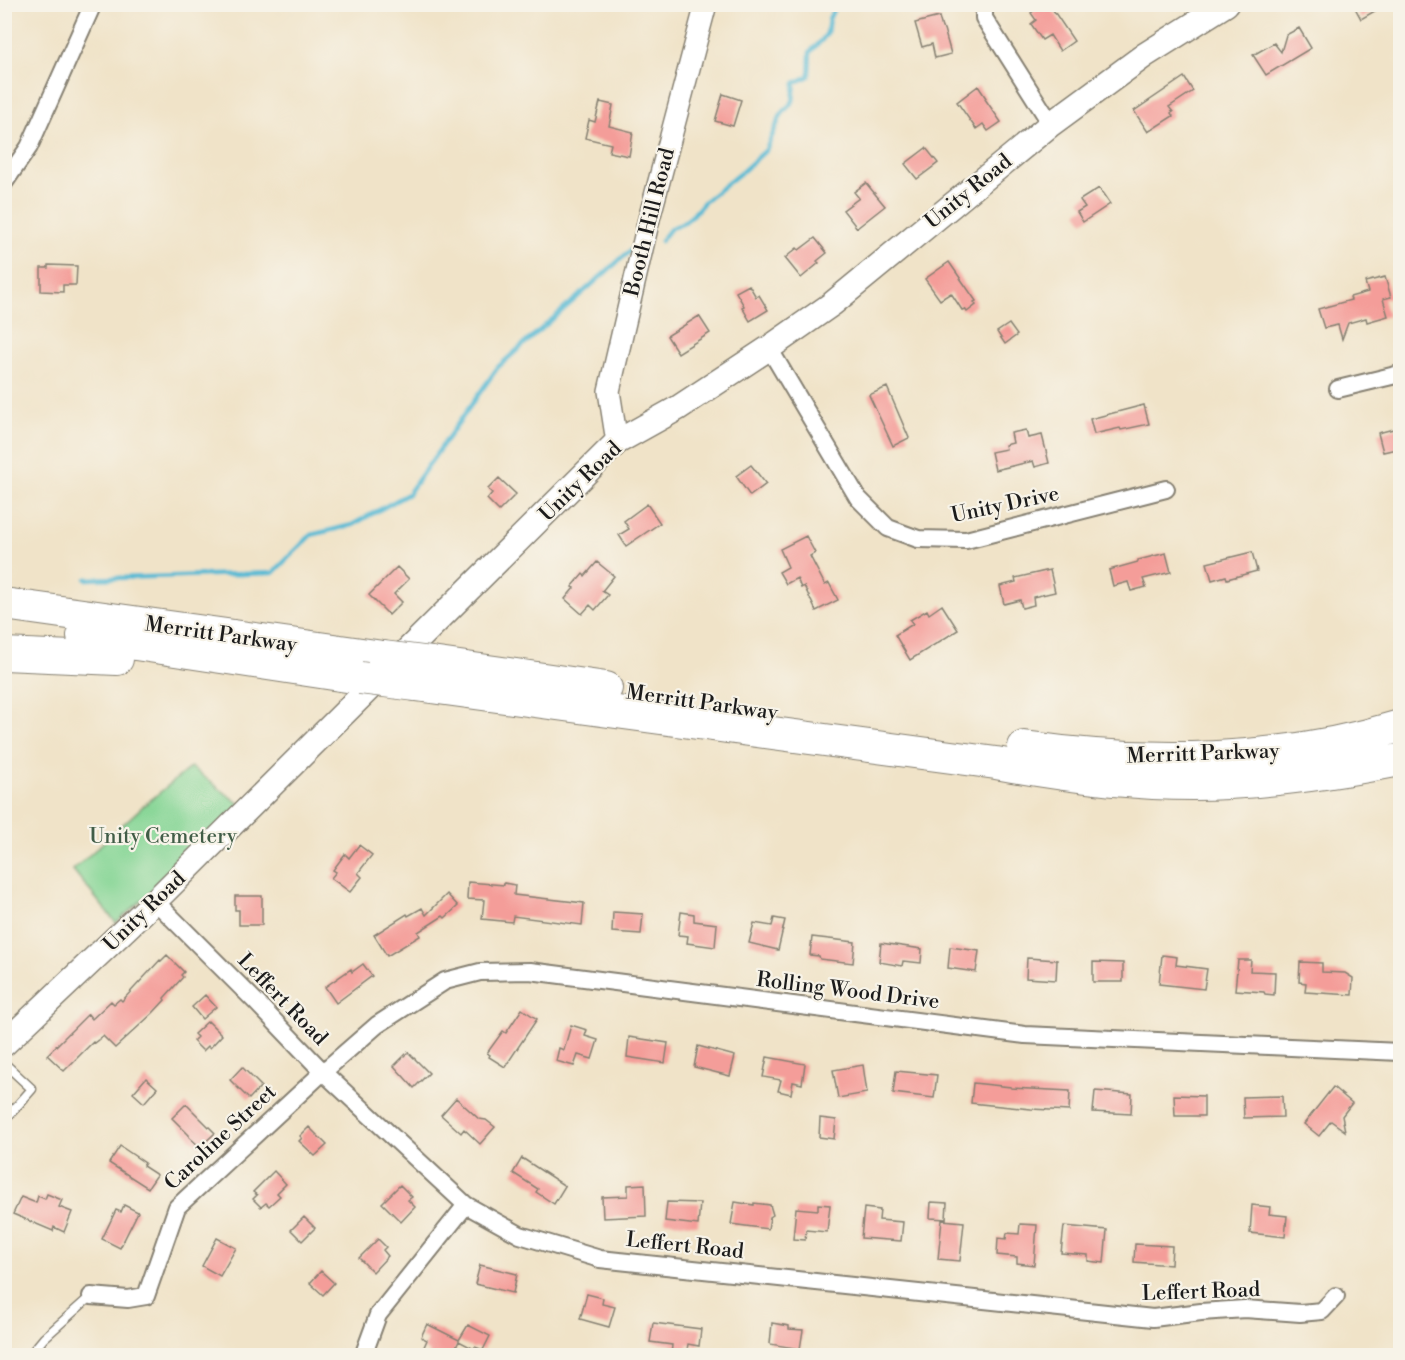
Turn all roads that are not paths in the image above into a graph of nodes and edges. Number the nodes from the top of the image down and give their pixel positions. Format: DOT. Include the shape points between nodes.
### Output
graph roads {
  1 [pos="93,4"];
  2 [pos="706,4"];
  3 [pos="984,4"];
  4 [pos="1226,4"];
  5 [pos="1051,124"];
  6 [pos="4,183"];
  7 [pos="769,348"];
  8 [pos="1401,374"];
  9 [pos="1338,389"];
  10 [pos="617,442"];
  11 [pos="1166,489"];
  12 [pos="4,596"];
  13 [pos="4,604"];
  14 [pos="44,609"];
  15 [pos="4,625"];
  16 [pos="4,654"];
  17 [pos="293,668"];
  18 [pos="423,674"];
  19 [pos="1401,726"];
  20 [pos="1401,760"];
  21 [pos="155,902"];
  22 [pos="4,1044"];
  23 [pos="1401,1052"];
  24 [pos="4,1063"];
  25 [pos="323,1072"];
  26 [pos="4,1110"];
  27 [pos="466,1205"];
  28 [pos="91,1296"];
  29 [pos="1336,1296"];
  30 [pos="30,1356"];
  31 [pos="363,1356"];
  1 -- 6 [label="street" via="29,147"];
  2 -- 10 [label="street, Booth Hill Road" via="649,219 609,391"];
  3 -- 5 [label="street" via="984,18"];
  4 -- 5 [label="main road, Unity Road" via="1145,55"];
  5 -- 7 [label="main road, Unity Road" via="832,304"];
  7 -- 10 [label="main road, Unity Road" via="678,408"];
  7 -- 11 [label="street, Unity Drive" via="858,498 888,528 918,539 966,540"];
  8 -- 9 [label="street"];
  10 -- 21 [label="main road, Unity Road"];
  12 -- 14 [label="highway"];
  13 -- 14 [label="highway, Merritt Parkway"];
  14 -- 18 [label="highway, Merritt Parkway, bridge" via="383,657"];
  15 -- 17 [label="highway, Merritt Parkway"];
  16 -- 17 [label="highway"];
  17 -- 18 [label="highway, Merritt Parkway, bridge" via="360,678"];
  18 -- 19 [label="highway, Merritt Parkway" via="1114,756 1180,758 1287,750"];
  18 -- 20 [label="highway, Merritt Parkway" via="1106,780 1226,783 1308,776"];
  21 -- 22 [label="main road, Unity Road"];
  21 -- 25 [label="street, Leffert Road"];
  23 -- 25 [label="street, Rolling Wood Drive" via="1025,1035 520,971 480,972 445,981 377,1025"];
  24 -- 26 [label="lane" via="32,1089 10,1114"];
  25 -- 27 [label="street, Leffert Road"];
  25 -- 28 [label="street, Caroline Street" via="177,1207 146,1296"];
  27 -- 29 [label="street, Leffert Road" via="520,1235 600,1259 1153,1318 1245,1309 1323,1311"];
  27 -- 31 [label="street" via="378,1315"];
  28 -- 30 [label="lane" via="44,1338"];
}
